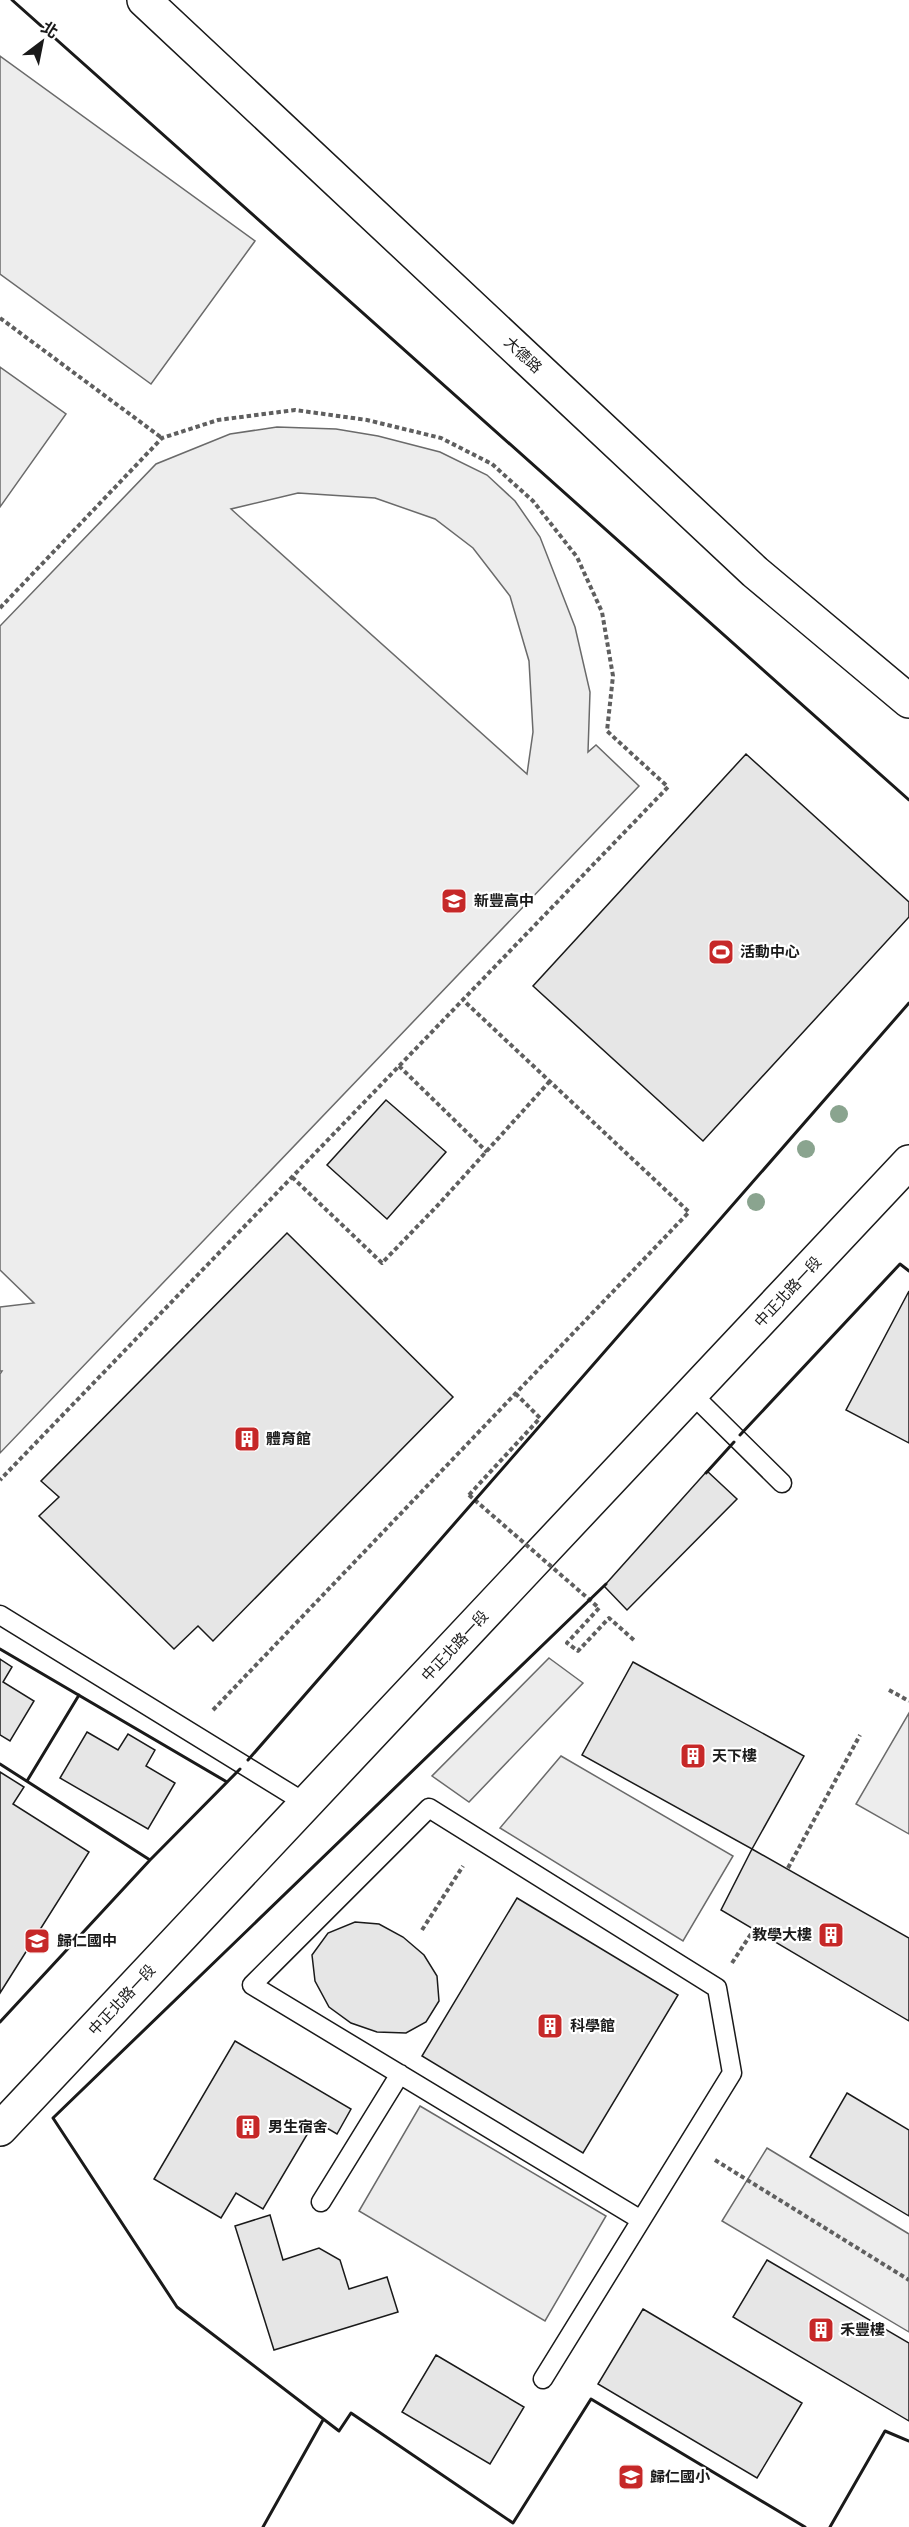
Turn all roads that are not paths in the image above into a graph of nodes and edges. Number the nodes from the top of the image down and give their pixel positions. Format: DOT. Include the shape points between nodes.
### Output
graph roads {
  1 [pos="144,0"];
  2 [pos="909,701"];
  3 [pos="909,1162"];
  4 [pos="693,1395"];
  5 [pos="782,1483"];
  6 [pos="0,1615"];
  7 [pos="307,1804"];
  8 [pos="400,2074"];
  9 [pos="0,2129"];
  10 [pos="321,2202"];
  11 [pos="641,2220"];
  12 [pos="543,2379"];
  1 -- 2 [label="street, 大德路" via="755,572"];
  3 -- 4 [label="street, 中正北路一段"];
  4 -- 5 [label="lane"];
  4 -- 7 [label="street, 中正北路一段"];
  6 -- 7 [label="lane"];
  7 -- 9 [label="street, 中正北路一段"];
  8 -- 10 [label="lane"];
  8 -- 11 [label="lane"];
  8 -- 11 [label="lane" via="252,1985 429,1808 717,1988 732,2073"];
  11 -- 12 [label="lane"];
}
